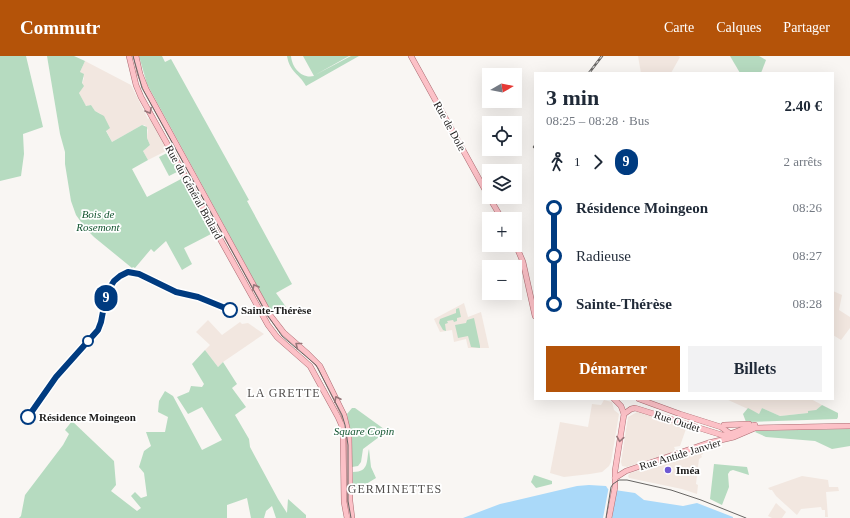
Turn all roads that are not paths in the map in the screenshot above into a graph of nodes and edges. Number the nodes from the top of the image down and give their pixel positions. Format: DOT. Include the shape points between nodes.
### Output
graph roads {
  1 [pos="129,56"];
  2 [pos="136,56"];
  3 [pos="411,56"];
  4 [pos="482,184"];
  5 [pos="519,252"];
  6 [pos="534,312"];
  7 [pos="615,400"];
  8 [pos="642,400"];
  9 [pos="649,400"];
  10 [pos="624,414"];
  11 [pos="850,422"];
  12 [pos="759,424"];
  13 [pos="724,425"];
  14 [pos="850,426"];
  15 [pos="734,434"];
  16 [pos="616,464"];
  17 [pos="626,471"];
  18 [pos="614,478"];
  19 [pos="347,518"];
  20 [pos="352,518"];
  21 [pos="609,518"];
  1 -- 19 [label="main road, Rue du Général Brûlard, one-way" via="141,97 268,325 277,337 310,366 338,417 343,432 344,502"];
  20 -- 2 [label="main road, Rue du Général Brûlard, one-way" via="349,436 344,415 320,366 274,321 146,89"];
  3 -- 4 [label="main road, Rue de Dole"];
  5 -- 6 [label="main road"];
  7 -- 10 [label="main road"];
  8 -- 15 [label="main road" via="722,427"];
  9 -- 13 [label="main road"];
  10 -- 15 [label="main road, Rue Oudet" via="636,408 720,435"];
  10 -- 16 [label="main road, one-way"];
  11 -- 12 [label="main road"];
  12 -- 13 [label="main road"];
  12 -- 15 [label="main road" via="745,427"];
  13 -- 15 [label="main road"];
  14 -- 15 [label="main road" via="758,427"];
  15 -- 17 [label="main road, Rue Antide Janvier"];
  16 -- 17 [label="main road, Rue Antide Janvier" via="619,470"];
  16 -- 18 [label="main road"];
  17 -- 18 [label="main road, Rue Antide Janvier"];
  18 -- 21 [label="main road"];
}
